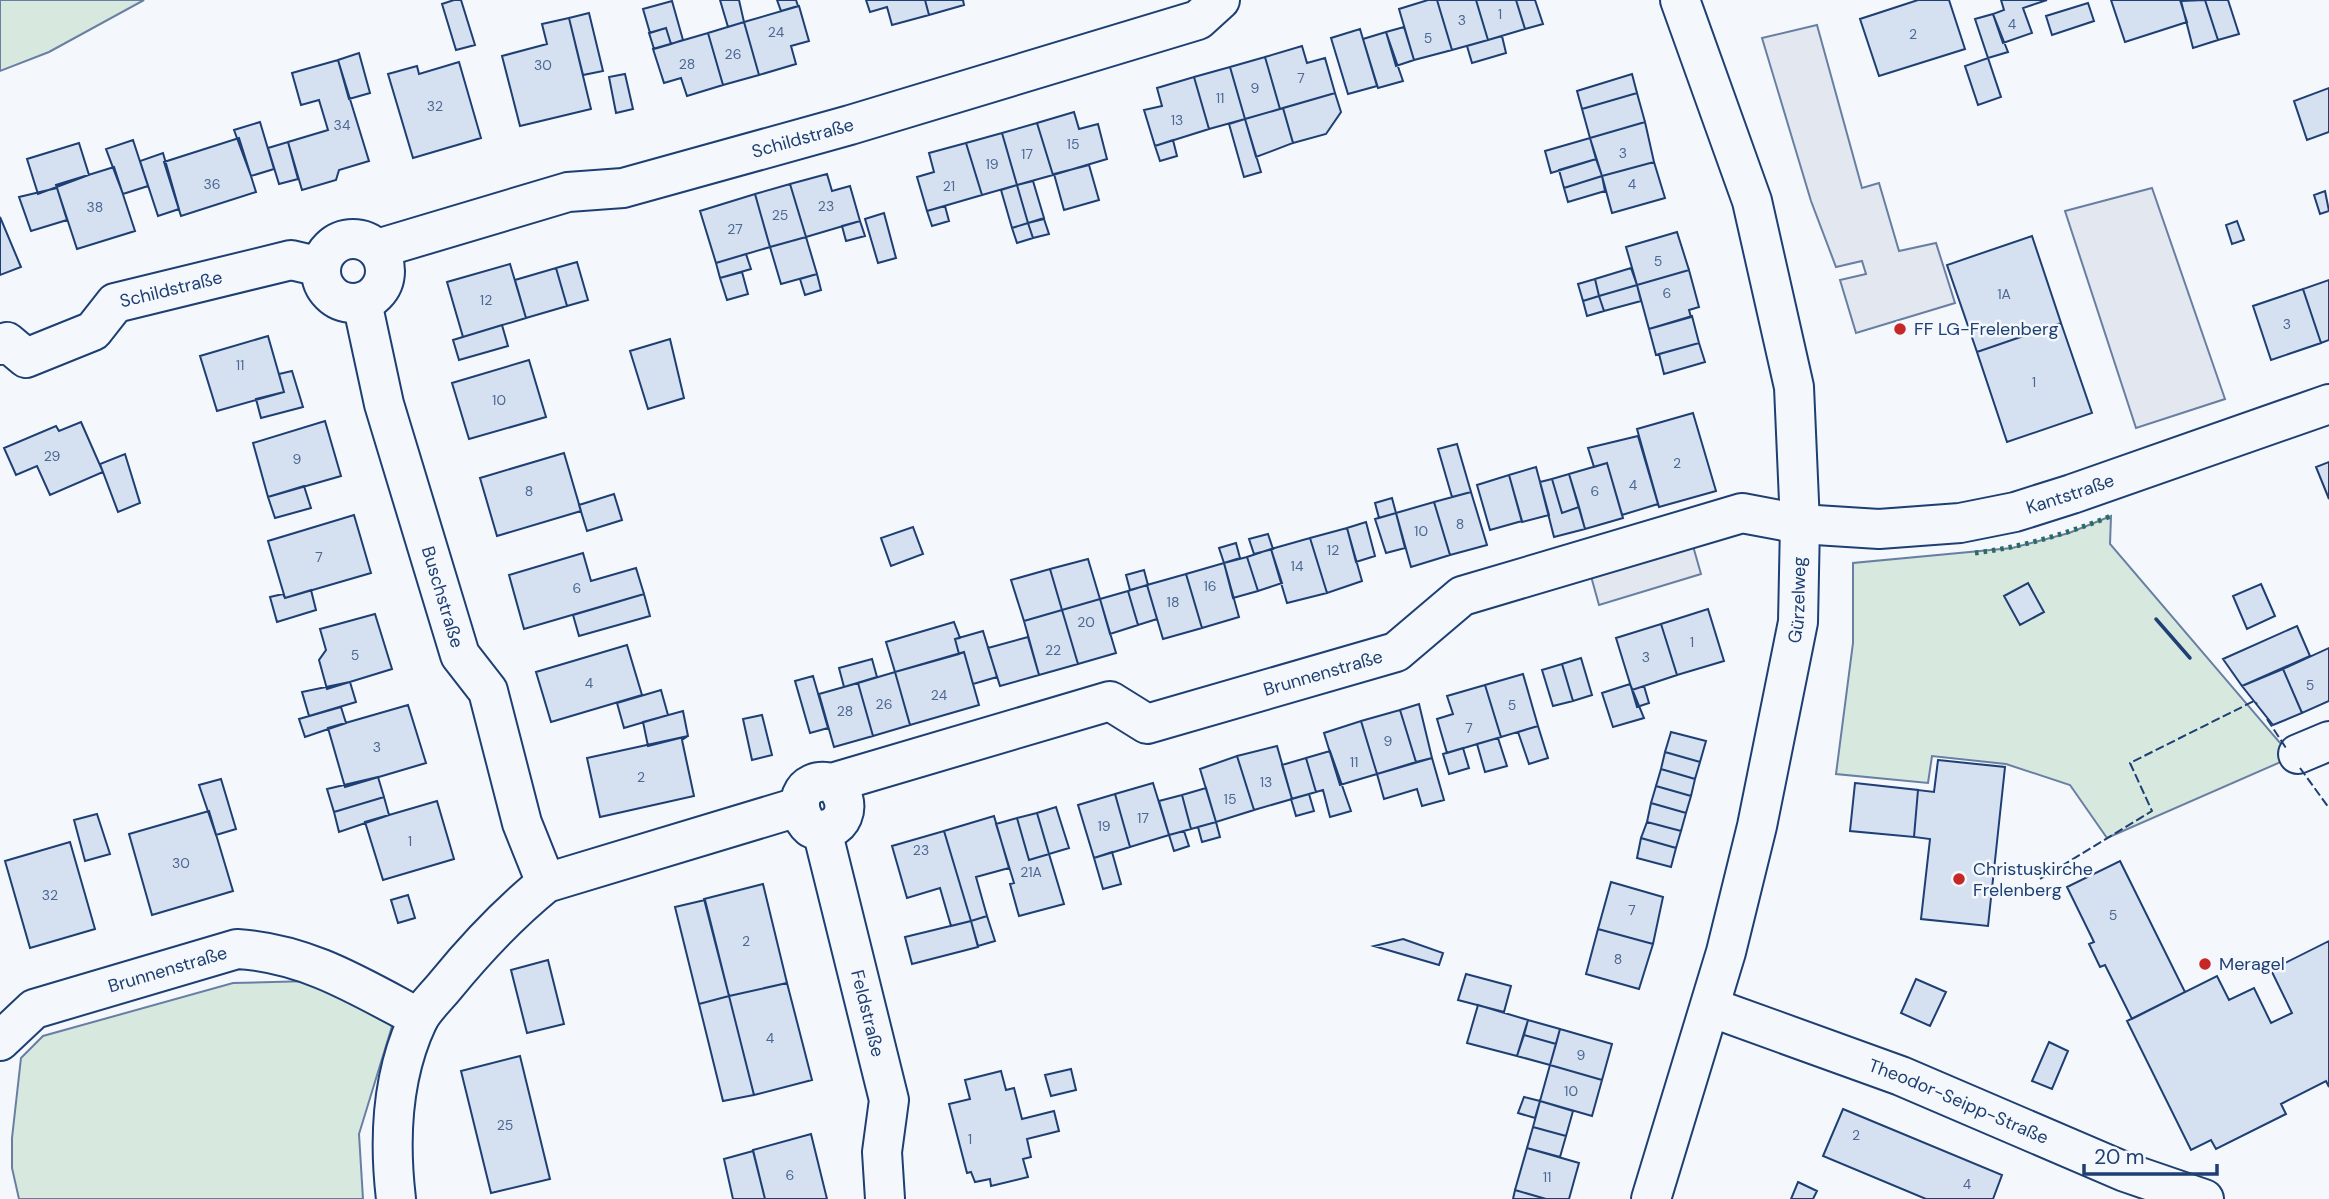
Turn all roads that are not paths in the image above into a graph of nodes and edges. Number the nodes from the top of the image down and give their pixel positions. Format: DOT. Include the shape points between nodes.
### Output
graph roads {
  1 [pos="1220,0"];
  2 [pos="1680,0"];
  3 [pos="377,249"];
  4 [pos="321,267"];
  5 [pos="362,302"];
  6 [pos="0,345"];
  7 [pos="2329,404"];
  8 [pos="1800,524"];
  9 [pos="810,819"];
  10 [pos="546,883"];
  11 [pos="1710,1007"];
  12 [pos="419,1018"];
  13 [pos="0,1041"];
  14 [pos="396,1199"];
  15 [pos="885,1199"];
  16 [pos="1651,1199"];
  17 [pos="2204,1199"];
  1 -- 3 [label="street, Schildstraße" via="1198,20 861,121 623,188 568,191"];
  2 -- 8 [label="street, Gürzelweg" via="1752,201 1774,287 1794,387"];
  3 -- 4 [label="street" via="367,242 343,240 332,246"];
  3 -- 5 [label="street" via="383,258 385,280 380,290"];
  4 -- 5 [label="street" via="332,295 351,304"];
  4 -- 6 [label="street, Schildstraße" via="291,260 115,303 93,331 26,358 7,342"];
  5 -- 10 [label="street, Buschstraße" via="384,404 460,655 488,691 522,823"];
  7 -- 8 [label="street, Kantstraße" via="2015,512 1960,523 1879,529"];
  8 -- 9 [label="street, Brunnenstraße" via="1742,513 1462,596 1396,652 1339,670 1147,724 1110,701 834,783 843,795 845,813 839,823"];
  8 -- 11 [label="street, Gürzelweg" via="1798,622 1757,826"];
  9 -- 10 [label="street"];
  9 -- 15 [label="street, Feldstraße" via="889,1100 882,1152"];
  10 -- 12 [label="street" via="473,951"];
  11 -- 16 [label="street, Gürzelweg"];
  11 -- 17 [label="street, Theodor-Seipp-Straße" via="1901,1076 2125,1172"];
  12 -- 13 [label="street, Brunnenstraße" via="308,962 270,951 237,949 34,1009"];
  12 -- 14 [label="street" via="394,1107"];
}
